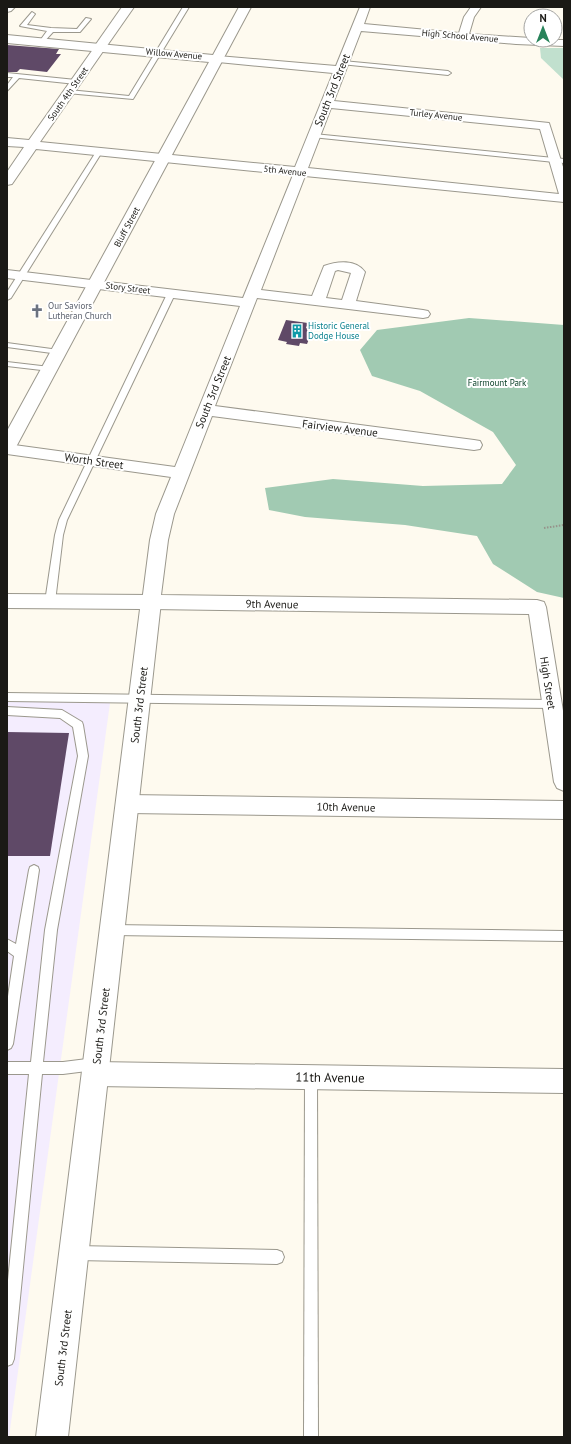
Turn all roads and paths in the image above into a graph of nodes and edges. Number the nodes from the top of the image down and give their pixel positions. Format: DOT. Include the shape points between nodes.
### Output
graph roads {
  1 [pos="128,7"];
  2 [pos="186,7"];
  3 [pos="246,7"];
  4 [pos="365,7"];
  5 [pos="476,7"];
  6 [pos="32,14"];
  7 [pos="88,19"];
  8 [pos="357,26"];
  9 [pos="51,30"];
  10 [pos="463,36"];
  11 [pos="7,39"];
  12 [pos="42,42"];
  13 [pos="564,43"];
  14 [pos="100,47"];
  15 [pos="158,53"];
  16 [pos="218,58"];
  17 [pos="341,67"];
  18 [pos="448,73"];
  19 [pos="7,75"];
  20 [pos="17,76"];
  21 [pos="76,82"];
  22 [pos="7,89"];
  23 [pos="69,92"];
  24 [pos="326,104"];
  25 [pos="314,136"];
  26 [pos="7,142"];
  27 [pos="32,145"];
  28 [pos="99,152"];
  29 [pos="164,158"];
  30 [pos="560,161"];
  31 [pos="300,172"];
  32 [pos="7,181"];
  33 [pos="564,192"];
  34 [pos="564,198"];
  35 [pos="14,275"];
  36 [pos="96,284"];
  37 [pos="171,294"];
  38 [pos="7,298"];
  39 [pos="250,298"];
  40 [pos="318,300"];
  41 [pos="348,304"];
  42 [pos="423,314"];
  43 [pos="7,345"];
  44 [pos="59,352"];
  45 [pos="7,364"];
  46 [pos="50,369"];
  47 [pos="206,410"];
  48 [pos="474,445"];
  49 [pos="7,448"];
  50 [pos="92,461"];
  51 [pos="181,473"];
  52 [pos="564,525"];
  53 [pos="544,528"];
  54 [pos="7,601"];
  55 [pos="50,602"];
  56 [pos="151,602"];
  57 [pos="537,607"];
  58 [pos="7,697"];
  59 [pos="140,699"];
  60 [pos="552,704"];
  61 [pos="7,711"];
  62 [pos="564,782"];
  63 [pos="128,804"];
  64 [pos="564,810"];
  65 [pos="34,870"];
  66 [pos="113,930"];
  67 [pos="564,936"];
  68 [pos="7,944"];
  69 [pos="20,954"];
  70 [pos="7,1044"];
  71 [pos="7,1068"];
  72 [pos="36,1068"];
  73 [pos="96,1069"];
  74 [pos="311,1077"];
  75 [pos="564,1081"];
  76 [pos="74,1253"];
  77 [pos="277,1257"];
  78 [pos="12,1272"];
  79 [pos="7,1359"];
  80 [pos="52,1437"];
  81 [pos="311,1437"];
  1 -- 14 [label="main road, South 4th Street"];
  2 -- 15 [label="lane"];
  3 -- 16 [label="main road, Bluff Street"];
  4 -- 8 [label="street, South 3rd Street"];
  5 -- 10 [label="street" via="469,17"];
  6 -- 9 [label="lane" via="23,26"];
  7 -- 9 [label="lane" via="78,31"];
  8 -- 10 [label="street, High School Avenue"];
  8 -- 17 [label="street, South 3rd Street"];
  9 -- 12 [label="lane"];
  10 -- 13 [label="street, High School Avenue"];
  11 -- 12 [label="main road, Willow Avenue"];
  12 -- 14 [label="main road, Willow Avenue"];
  14 -- 15 [label="main road, Willow Avenue"];
  14 -- 21 [label="street, South 4th Street"];
  15 -- 16 [label="main road, Willow Avenue"];
  15 -- 23 [label="lane" via="131,98"];
  16 -- 17 [label="street, Willow Avenue"];
  16 -- 29 [label="main road, Bluff Street"];
  17 -- 18 [label="lane"];
  17 -- 24 [label="street, South 3rd Street"];
  19 -- 20 [label="lane"];
  20 -- 21 [label="lane"];
  20 -- 22 [label="lane"];
  21 -- 23 [label="street, South 4th Street"];
  23 -- 27 [label="street, South 4th Street"];
  24 -- 25 [label="street, South 3rd Street"];
  24 -- 30 [label="street, Turley Avenue" via="545,126"];
  25 -- 30 [label="lane"];
  25 -- 31 [label="street, South 3rd Street"];
  26 -- 27 [label="street, 5th Avenue"];
  27 -- 28 [label="street, 5th Avenue"];
  27 -- 32 [label="street, South 4th Street"];
  28 -- 29 [label="street, 5th Avenue"];
  28 -- 35 [label="lane"];
  29 -- 31 [label="street, 5th Avenue"];
  29 -- 36 [label="main road, Bluff Street"];
  30 -- 33 [label="street"];
  31 -- 34 [label="street, 5th Avenue"];
  31 -- 39 [label="street, South 3rd Street"];
  35 -- 36 [label="street, Story Street"];
  35 -- 38 [label="lane"];
  36 -- 37 [label="street, Story Street"];
  36 -- 44 [label="main road, Bluff Street"];
  37 -- 39 [label="street, Story Street"];
  37 -- 50 [label="lane"];
  39 -- 40 [label="street, Story Street"];
  39 -- 47 [label="street, South 3rd Street"];
  40 -- 41 [label="street, Story Street"];
  40 -- 41 [label="street" via="329,268 354,268 358,272"];
  41 -- 42 [label="street, Story Street"];
  43 -- 44 [label="lane"];
  44 -- 46 [label="main road, Bluff Street"];
  45 -- 46 [label="lane"];
  46 -- 49 [label="main road, Bluff Street"];
  47 -- 48 [label="street, Fairview Avenue"];
  47 -- 51 [label="street, South 3rd Street"];
  49 -- 50 [label="street, Worth Street"];
  50 -- 51 [label="street, Worth Street"];
  50 -- 55 [label="lane" via="63,520"];
  51 -- 56 [label="street, South 3rd Street" via="165,514"];
  52 -- 53 [label="path"];
  54 -- 55 [label="main road, 9th Avenue"];
  55 -- 56 [label="main road, 9th Avenue"];
  56 -- 57 [label="street, 9th Avenue"];
  56 -- 59 [label="main road, South 3rd Street"];
  57 -- 60 [label="street, High Street"];
  58 -- 59 [label="lane"];
  59 -- 60 [label="lane"];
  59 -- 63 [label="main road, South 3rd Street"];
  60 -- 62 [label="street, High Street"];
  61 -- 72 [label="lane" via="62,714 78,725 83,756 51,930"];
  63 -- 64 [label="street, 10th Avenue"];
  63 -- 66 [label="main road, South 3rd Street"];
  65 -- 69 [label="lane"];
  66 -- 67 [label="lane"];
  66 -- 73 [label="main road, South 3rd Street"];
  68 -- 69 [label="lane"];
  69 -- 70 [label="lane"];
  71 -- 72 [label="lane"];
  72 -- 73 [label="lane"];
  72 -- 78 [label="lane"];
  73 -- 74 [label="street, 11th Avenue"];
  73 -- 76 [label="main road, South 3rd Street"];
  74 -- 75 [label="street, 11th Avenue"];
  74 -- 81 [label="lane"];
  76 -- 77 [label="lane"];
  76 -- 80 [label="main road, South 3rd Street"];
  78 -- 79 [label="lane"];
}
